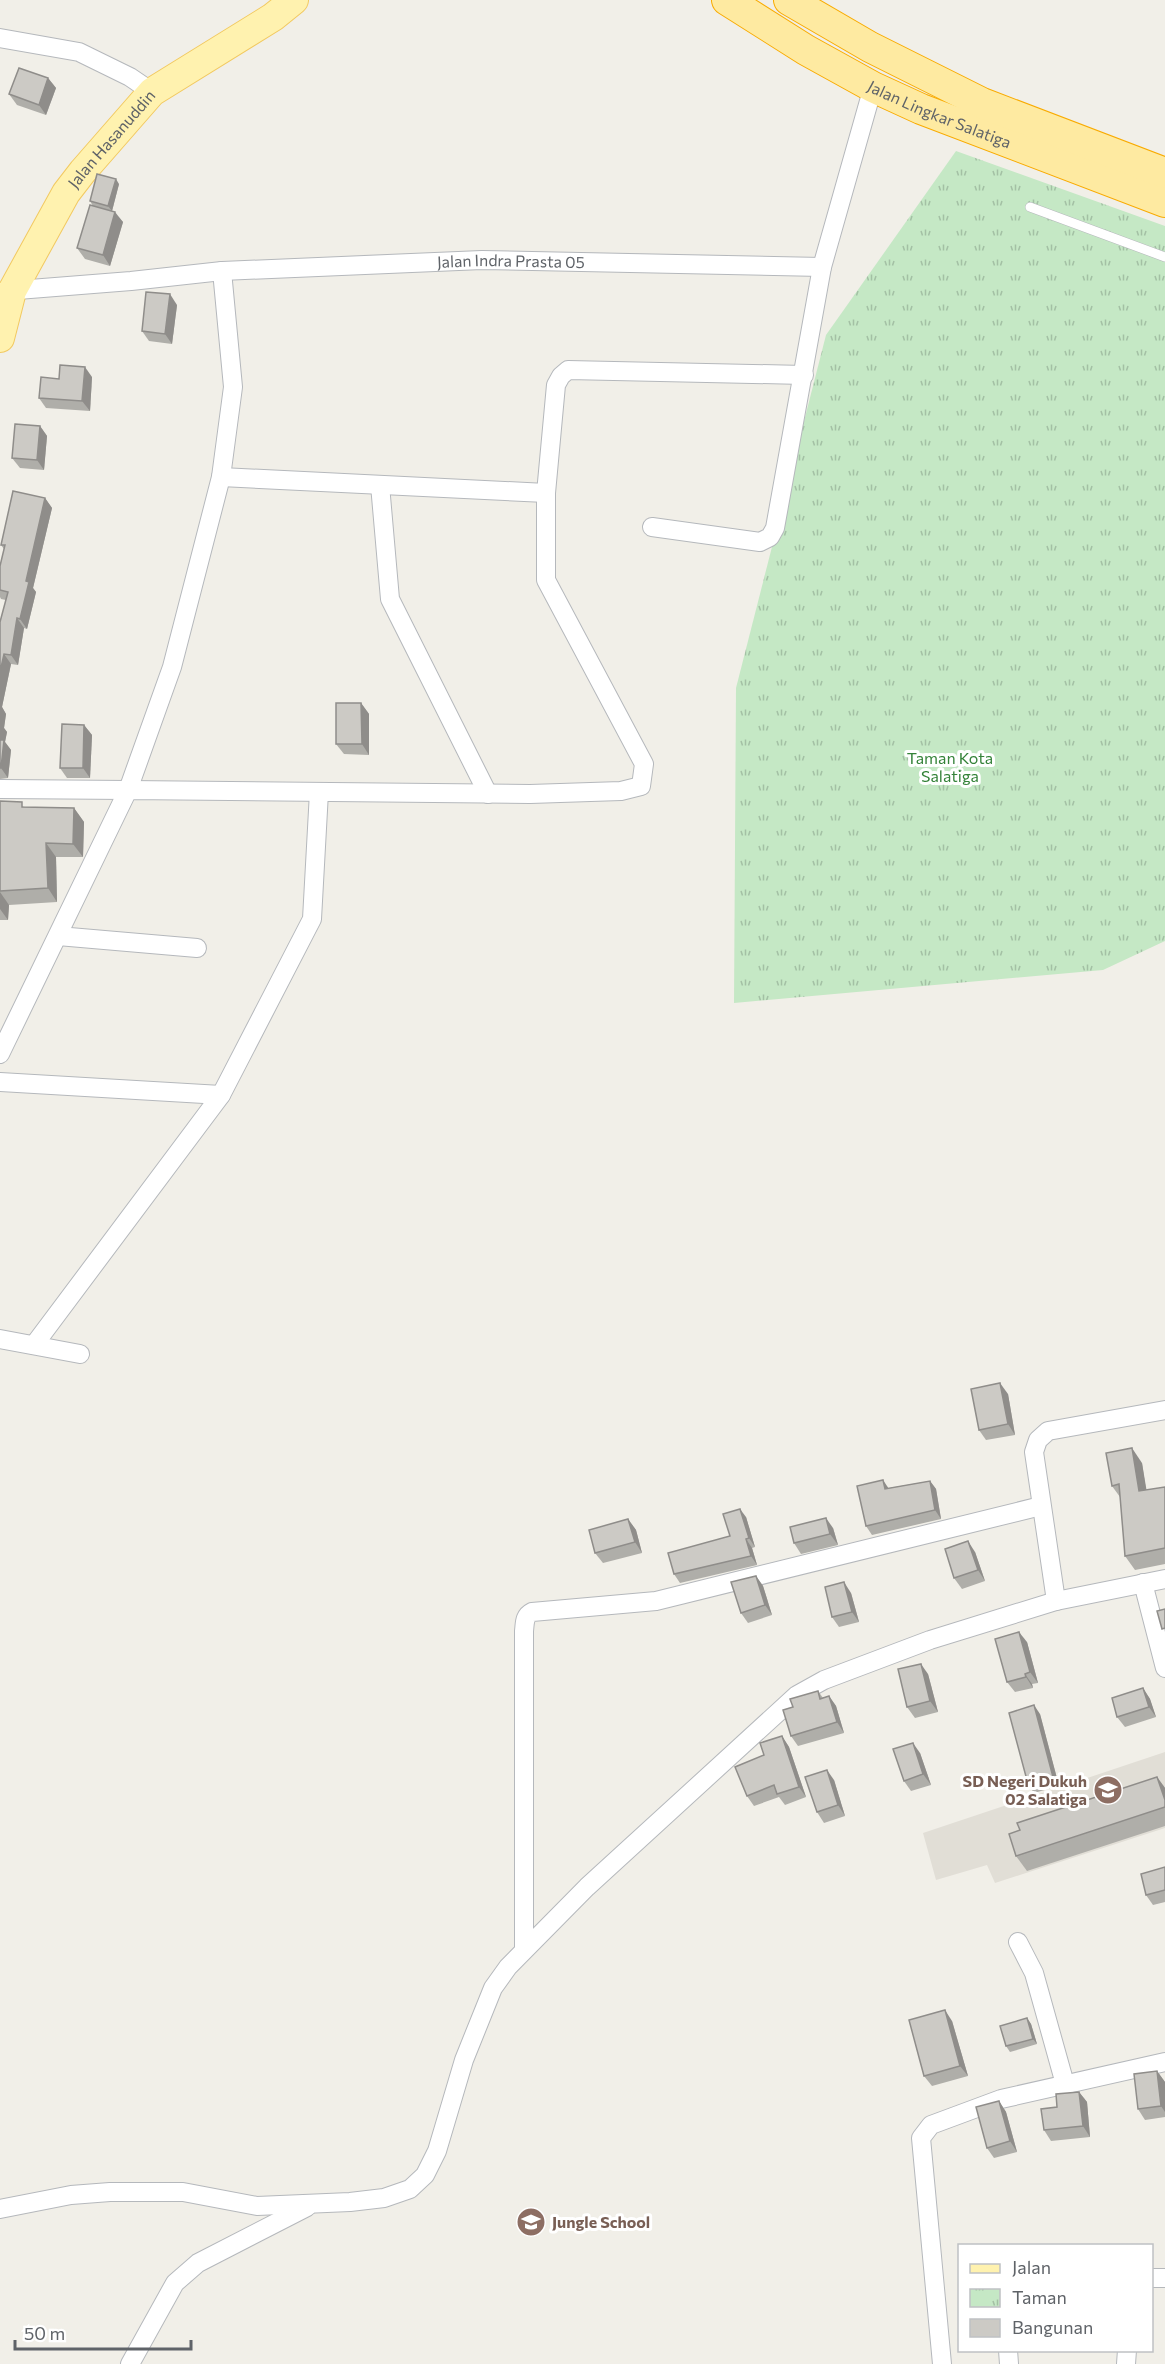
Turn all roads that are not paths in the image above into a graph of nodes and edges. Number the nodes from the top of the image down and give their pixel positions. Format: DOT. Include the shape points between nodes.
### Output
graph roads {
  1 [pos="294,0"];
  2 [pos="727,0"];
  3 [pos="789,0"];
  4 [pos="0,38"];
  5 [pos="873,87"];
  6 [pos="152,92"];
  7 [pos="1165,173"];
  8 [pos="1165,202"];
  9 [pos="1030,207"];
  10 [pos="1165,257"];
  11 [pos="822,267"];
  12 [pos="222,271"];
  13 [pos="6,291"];
  14 [pos="0,338"];
  15 [pos="804,375"];
  16 [pos="220,477"];
  17 [pos="380,485"];
  18 [pos="546,493"];
  19 [pos="652,527"];
  20 [pos="0,789"];
  21 [pos="128,790"];
  22 [pos="319,792"];
  23 [pos="488,794"];
  24 [pos="58,936"];
  25 [pos="197,948"];
  26 [pos="0,1054"];
  27 [pos="0,1082"];
  28 [pos="221,1095"];
  29 [pos="0,1339"];
  30 [pos="34,1345"];
  31 [pos="80,1354"];
  32 [pos="1165,1410"];
  33 [pos="1041,1506"];
  34 [pos="1165,1579"];
  35 [pos="1143,1583"];
  36 [pos="1056,1601"];
  37 [pos="1165,1668"];
  38 [pos="1018,1942"];
  39 [pos="524,1950"];
  40 [pos="1165,2062"];
  41 [pos="1065,2084"];
  42 [pos="311,2205"];
  43 [pos="0,2210"];
  44 [pos="130,2364"];
  45 [pos="942,2364"];
  1 -- 6 [label="main road, Jalan Hasanuddin"];
  2 -- 5 [label="highway, Jalan Lingkar Salatiga"];
  3 -- 7 [label="highway, Jalan Lingkar Salatiga" via="870,47 982,103"];
  4 -- 6 [label="street" via="79,52"];
  5 -- 8 [label="highway, Jalan Lingkar Salatiga"];
  5 -- 11 [label="street"];
  6 -- 13 [label="main road, Jalan Hasanuddin" via="66,193"];
  9 -- 10 [label="lane"];
  11 -- 12 [label="street, Jalan Indra Prasta 05" via="482,260"];
  11 -- 15 [label="street"];
  12 -- 13 [label="street, Jalan Indra Prasta 05"];
  12 -- 16 [label="street" via="233,387"];
  13 -- 14 [label="main road, Jalan Hasanuddin"];
  15 -- 18 [label="street" via="568,370 556,384"];
  15 -- 19 [label="street" via="775,528 770,537 760,542"];
  16 -- 17 [label="street"];
  16 -- 21 [label="street" via="172,667"];
  17 -- 18 [label="street"];
  17 -- 23 [label="street" via="390,599"];
  18 -- 23 [label="street" via="546,580 644,764 641,786 621,791"];
  20 -- 21 [label="street"];
  21 -- 22 [label="street"];
  21 -- 24 [label="street"];
  22 -- 23 [label="street"];
  22 -- 28 [label="street" via="312,919"];
  24 -- 25 [label="street"];
  24 -- 26 [label="street"];
  27 -- 28 [label="street"];
  28 -- 30 [label="street"];
  29 -- 30 [label="street"];
  30 -- 31 [label="street"];
  32 -- 33 [label="street" via="1041,1435 1034,1452"];
  33 -- 36 [label="street"];
  33 -- 39 [label="street" via="656,1601 528,1614 524,1631"];
  34 -- 35 [label="street"];
  35 -- 36 [label="street"];
  35 -- 37 [label="street"];
  36 -- 39 [label="street" via="930,1640 806,1689 586,1887"];
  38 -- 41 [label="street" via="1034,1973"];
  39 -- 42 [label="street" via="493,1988 425,2175 410,2189 384,2198"];
  40 -- 41 [label="street"];
  41 -- 45 [label="street" via="1001,2099 931,2125 921,2138"];
  42 -- 43 [label="street" via="249,2204 183,2192 110,2193 71,2195"];
  42 -- 44 [label="street" via="184,2273"];
}
